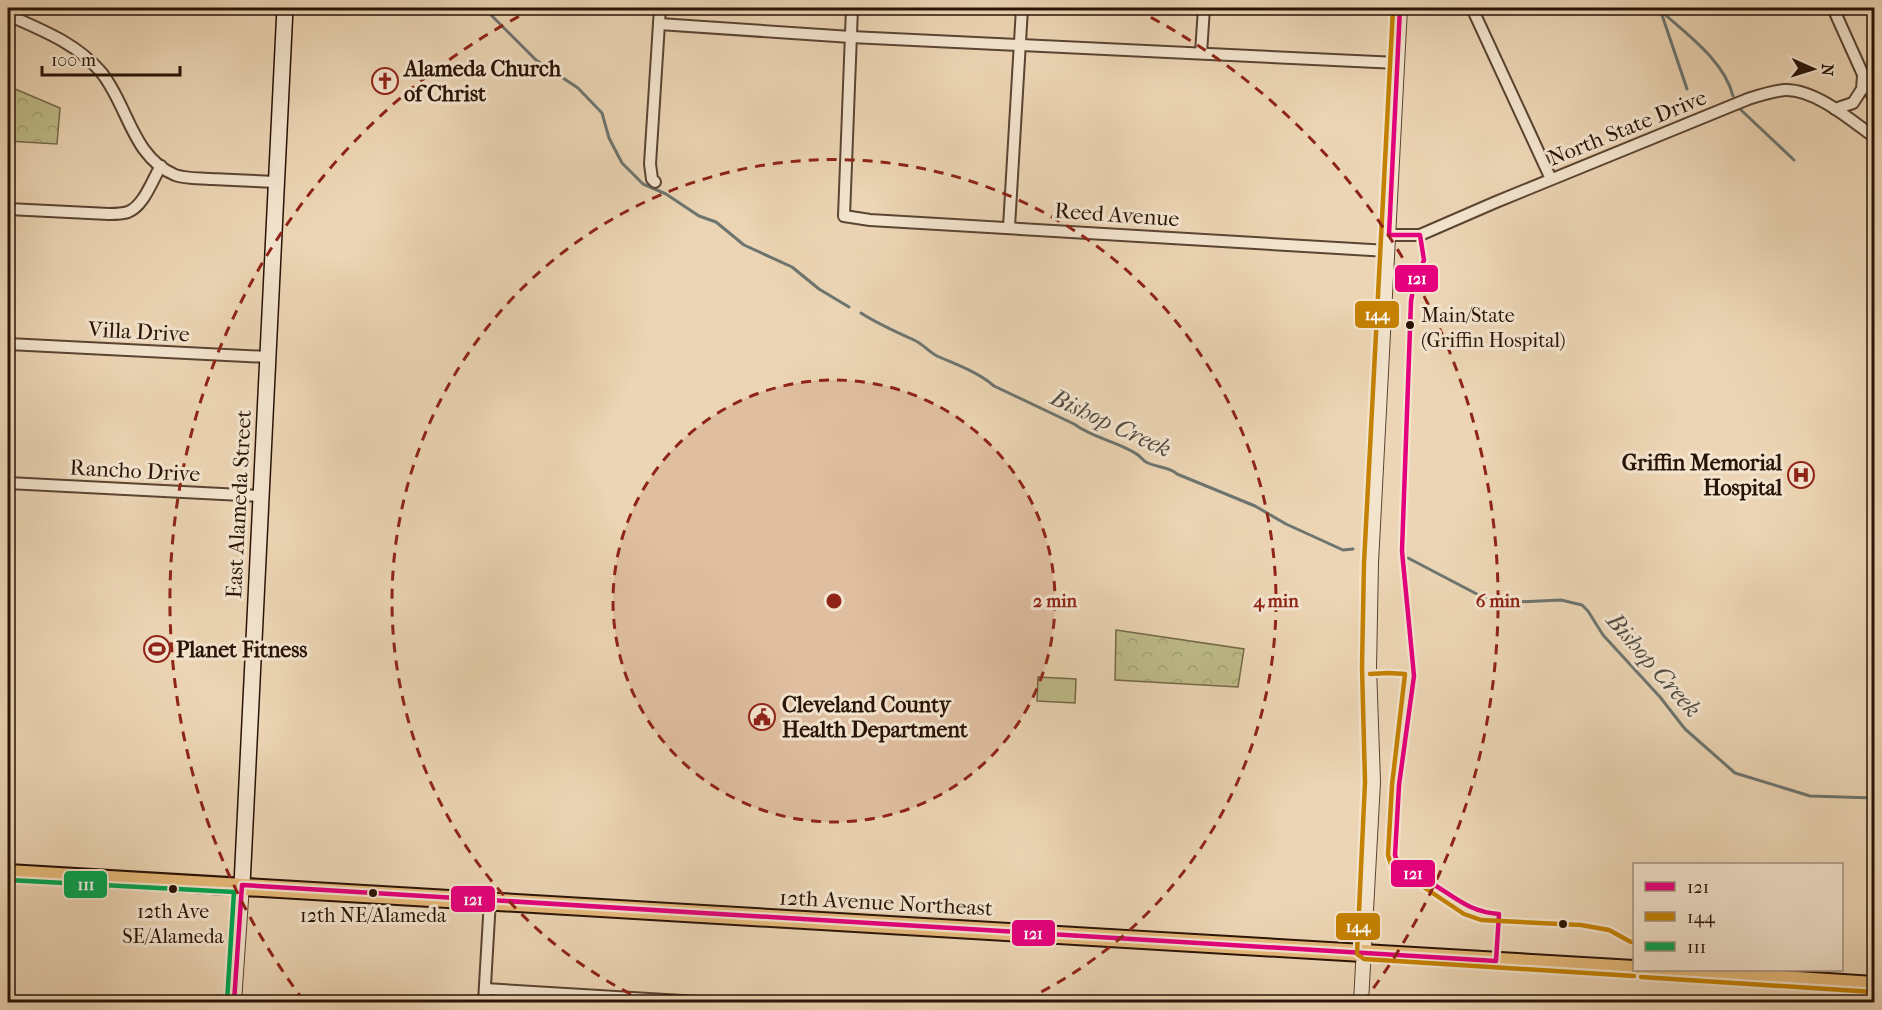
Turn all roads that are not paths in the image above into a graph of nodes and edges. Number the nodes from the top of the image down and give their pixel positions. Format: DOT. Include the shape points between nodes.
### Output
graph roads {
  1 [pos="285,8"];
  2 [pos="660,8"];
  3 [pos="852,8"];
  4 [pos="1022,8"];
  5 [pos="1204,8"];
  6 [pos="1472,8"];
  7 [pos="1833,8"];
  8 [pos="1401,10"];
  9 [pos="8,15"];
  10 [pos="659,24"];
  11 [pos="851,37"];
  12 [pos="1020,45"];
  13 [pos="1201,53"];
  14 [pos="1398,63"];
  15 [pos="1863,73"];
  16 [pos="1875,99"];
  17 [pos="1835,109"];
  18 [pos="1875,138"];
  19 [pos="161,166"];
  20 [pos="1551,179"];
  21 [pos="276,182"];
  22 [pos="655,182"];
  23 [pos="8,209"];
  24 [pos="1010,227"];
  25 [pos="1389,235"];
  26 [pos="1388,251"];
  27 [pos="8,344"];
  28 [pos="268,357"];
  29 [pos="8,483"];
  30 [pos="261,496"];
  31 [pos="8,873"];
  32 [pos="242,885"];
  33 [pos="490,900"];
  34 [pos="1364,952"];
  35 [pos="1633,969"];
  36 [pos="1670,971"];
  37 [pos="1875,985"];
  38 [pos="485,989"];
  39 [pos="234,1002"];
  40 [pos="484,1002"];
  41 [pos="699,1002"];
  42 [pos="1360,1002"];
  1 -- 21 [label="main road, East Alameda Street"];
  2 -- 10 [label="street"];
  3 -- 11 [label="street"];
  4 -- 12 [label="street"];
  5 -- 13 [label="street"];
  6 -- 20 [label="street"];
  7 -- 15 [label="street"];
  8 -- 14 [label="street"];
  9 -- 19 [label="street" via="62,39 84,55 113,90 141,147"];
  10 -- 11 [label="street"];
  10 -- 22 [label="street" via="650,164"];
  11 -- 12 [label="street"];
  11 -- 24 [label="street, Reed Avenue" via="844,216"];
  12 -- 13 [label="street"];
  12 -- 24 [label="street"];
  13 -- 14 [label="street"];
  14 -- 25 [label="street"];
  15 -- 16 [label="street"];
  15 -- 17 [label="street" via="1862,89 1853,103"];
  17 -- 18 [label="street, North State Drive"];
  17 -- 20 [label="street, North State Drive" via="1793,91 1770,92"];
  19 -- 21 [label="street" via="186,177"];
  19 -- 23 [label="street" via="135,208 124,213"];
  20 -- 25 [label="street, North State Drive" via="1420,235"];
  21 -- 28 [label="main road, East Alameda Street"];
  24 -- 26 [label="street, Reed Avenue"];
  25 -- 26 [label="street"];
  26 -- 34 [label="street" via="1371,563 1373,782"];
  27 -- 28 [label="street, Villa Drive"];
  28 -- 30 [label="main road, East Alameda Street"];
  29 -- 30 [label="street, Rancho Drive"];
  30 -- 32 [label="main road, East Alameda Street"];
  31 -- 32 [label="main road, 12th Avenue Northeast"];
  32 -- 33 [label="main road, 12th Avenue Northeast"];
  32 -- 39 [label="street, East Alameda Street"];
  33 -- 34 [label="main road, 12th Avenue Northeast"];
  33 -- 38 [label="street"];
  34 -- 35 [label="main road, 12th Avenue Northeast"];
  34 -- 42 [label="street"];
  36 -- 37 [label="main road"];
  38 -- 40 [label="street"];
  38 -- 41 [label="street"];
}
